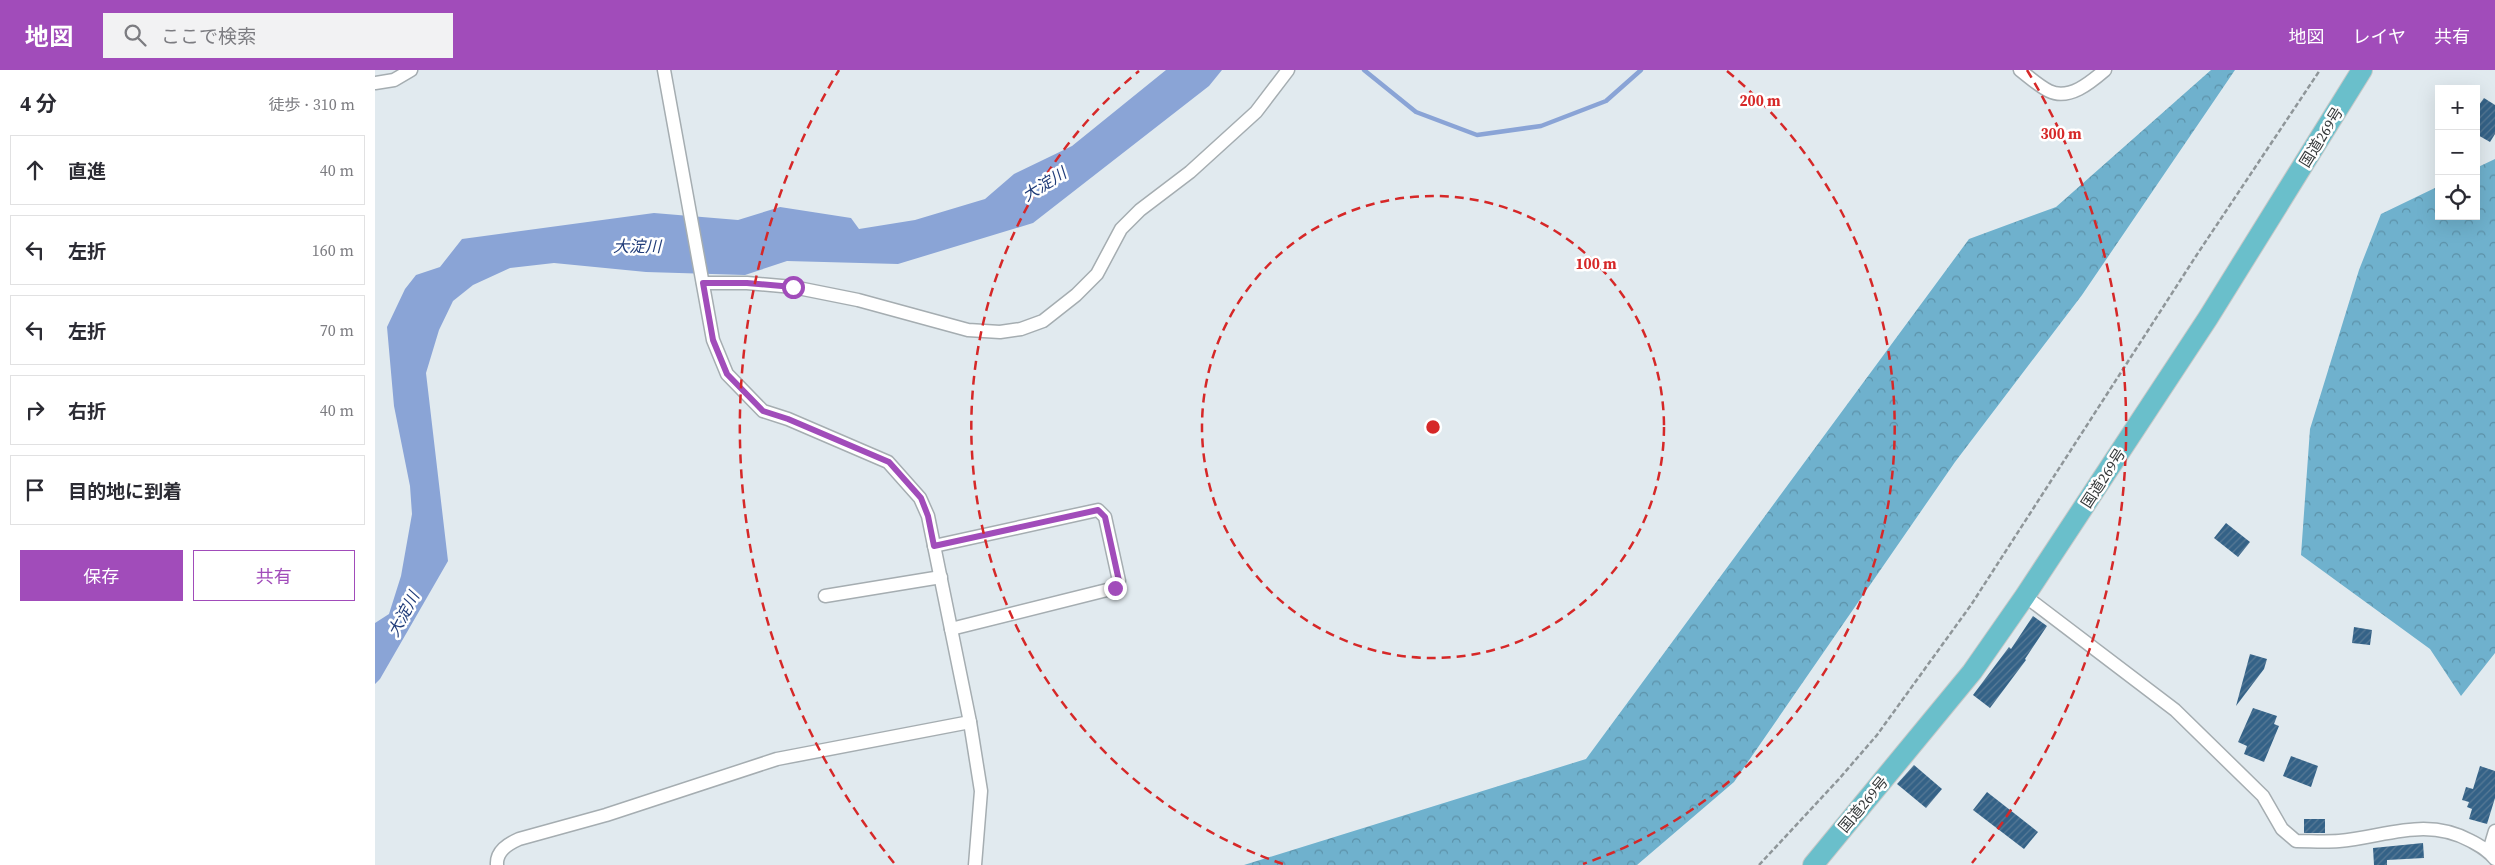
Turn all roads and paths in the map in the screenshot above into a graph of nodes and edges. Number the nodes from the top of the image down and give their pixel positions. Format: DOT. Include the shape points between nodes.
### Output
graph roads {
  1 [pos="411,70"];
  2 [pos="664,70"];
  3 [pos="1288,70"];
  4 [pos="2020,70"];
  5 [pos="2105,70"];
  6 [pos="2320,70"];
  7 [pos="2362,70"];
  8 [pos="375,83"];
  9 [pos="703,283"];
  10 [pos="934,546"];
  11 [pos="941,577"];
  12 [pos="825,596"];
  13 [pos="2025,596"];
  14 [pos="951,629"];
  15 [pos="970,722"];
  16 [pos="2495,831"];
  17 [pos="2492,855"];
  18 [pos="497,865"];
  19 [pos="975,865"];
  20 [pos="1759,865"];
  21 [pos="1813,865"];
  1 -- 8 [label="street" via="394,80"];
  2 -- 9 [label="street"];
  3 -- 9 [label="street" via="1256,112 1121,229 1097,274 1076,296 1043,321 1000,332 968,330 858,300 793,287"];
  4 -- 5 [label="street" via="2050,92 2068,93 2094,80"];
  6 -- 20 [label="path" via="1971,605 1877,734"];
  7 -- 13 [label="highway, 国道269号" via="2208,318"];
  9 -- 10 [label="street" via="713,340 727,374 763,411 889,462 921,498"];
  10 -- 11 [label="street"];
  10 -- 14 [label="street" via="1098,510 1105,517 1119,581 1115,588"];
  11 -- 12 [label="street"];
  11 -- 14 [label="street"];
  13 -- 17 [label="street" via="2175,710 2263,796 2282,829 2296,841 2338,841 2421,827 2461,836"];
  13 -- 21 [label="highway, 国道269号" via="1972,672"];
  14 -- 15 [label="street"];
  15 -- 18 [label="street" via="777,759 606,815 519,839 505,845"];
  15 -- 19 [label="street" via="981,791"];
  16 -- 17 [label="street"];
}
